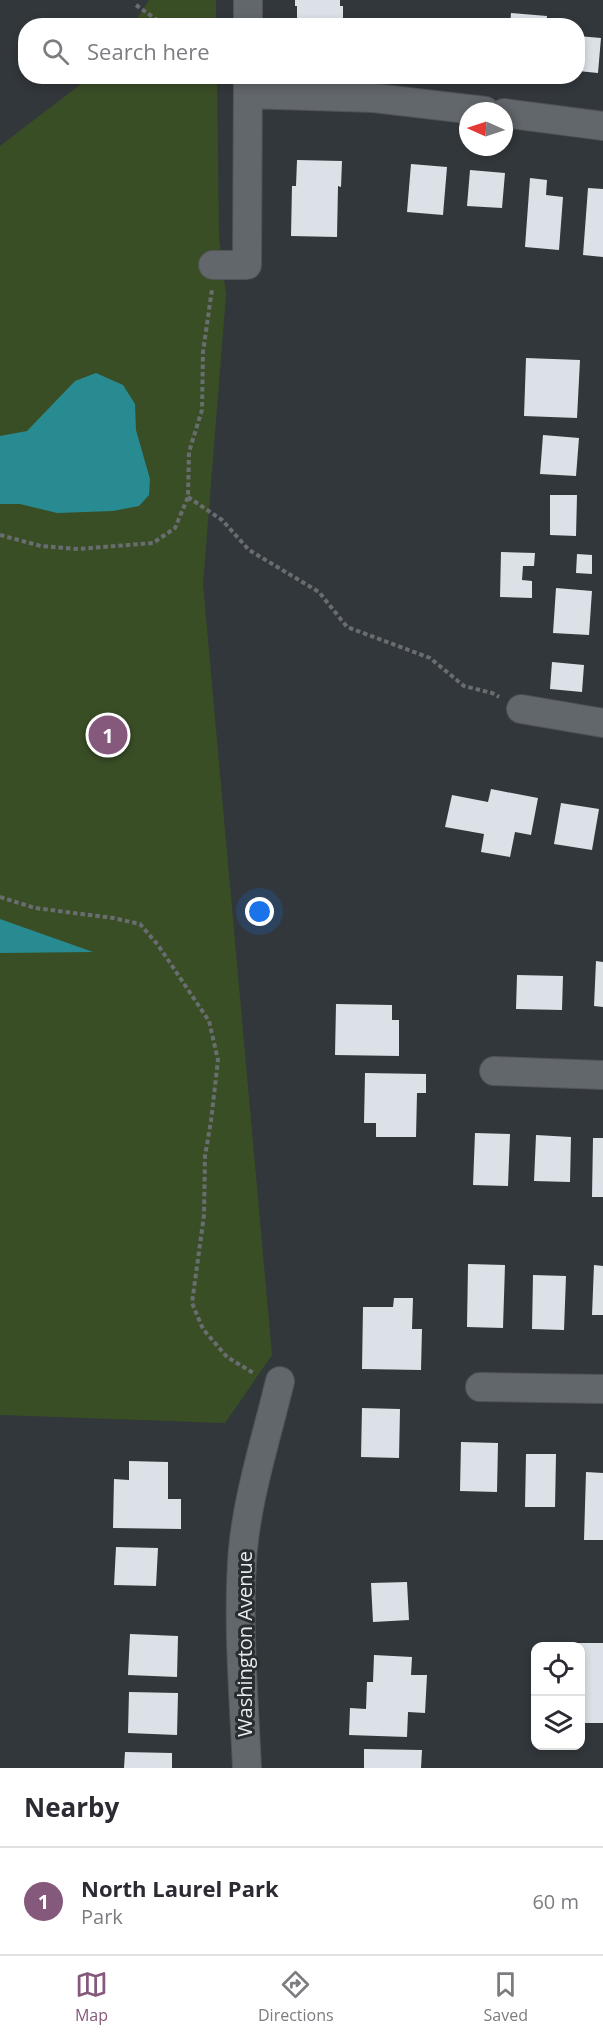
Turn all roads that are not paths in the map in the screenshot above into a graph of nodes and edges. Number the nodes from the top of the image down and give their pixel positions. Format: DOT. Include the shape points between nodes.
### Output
graph roads {
  1 [pos="248,0"];
  2 [pos="248,18"];
  3 [pos="248,85"];
  4 [pos="459,108"];
  5 [pos="513,114"];
  6 [pos="603,126"];
  7 [pos="213,265"];
  8 [pos="521,709"];
  9 [pos="603,723"];
  10 [pos="494,1071"];
  11 [pos="603,1075"];
  12 [pos="280,1381"];
  13 [pos="480,1387"];
  14 [pos="603,1389"];
  15 [pos="247,1768"];
  1 -- 2 [label="street"];
  3 -- 4 [label="street"];
  3 -- 7 [label="street" via="247,264"];
  5 -- 6 [label="street"];
  8 -- 9 [label="street"];
  10 -- 11 [label="street"];
  12 -- 15 [label="street, Washington Avenue" via="251,1500 242,1562 241,1650"];
  13 -- 14 [label="street"];
}
